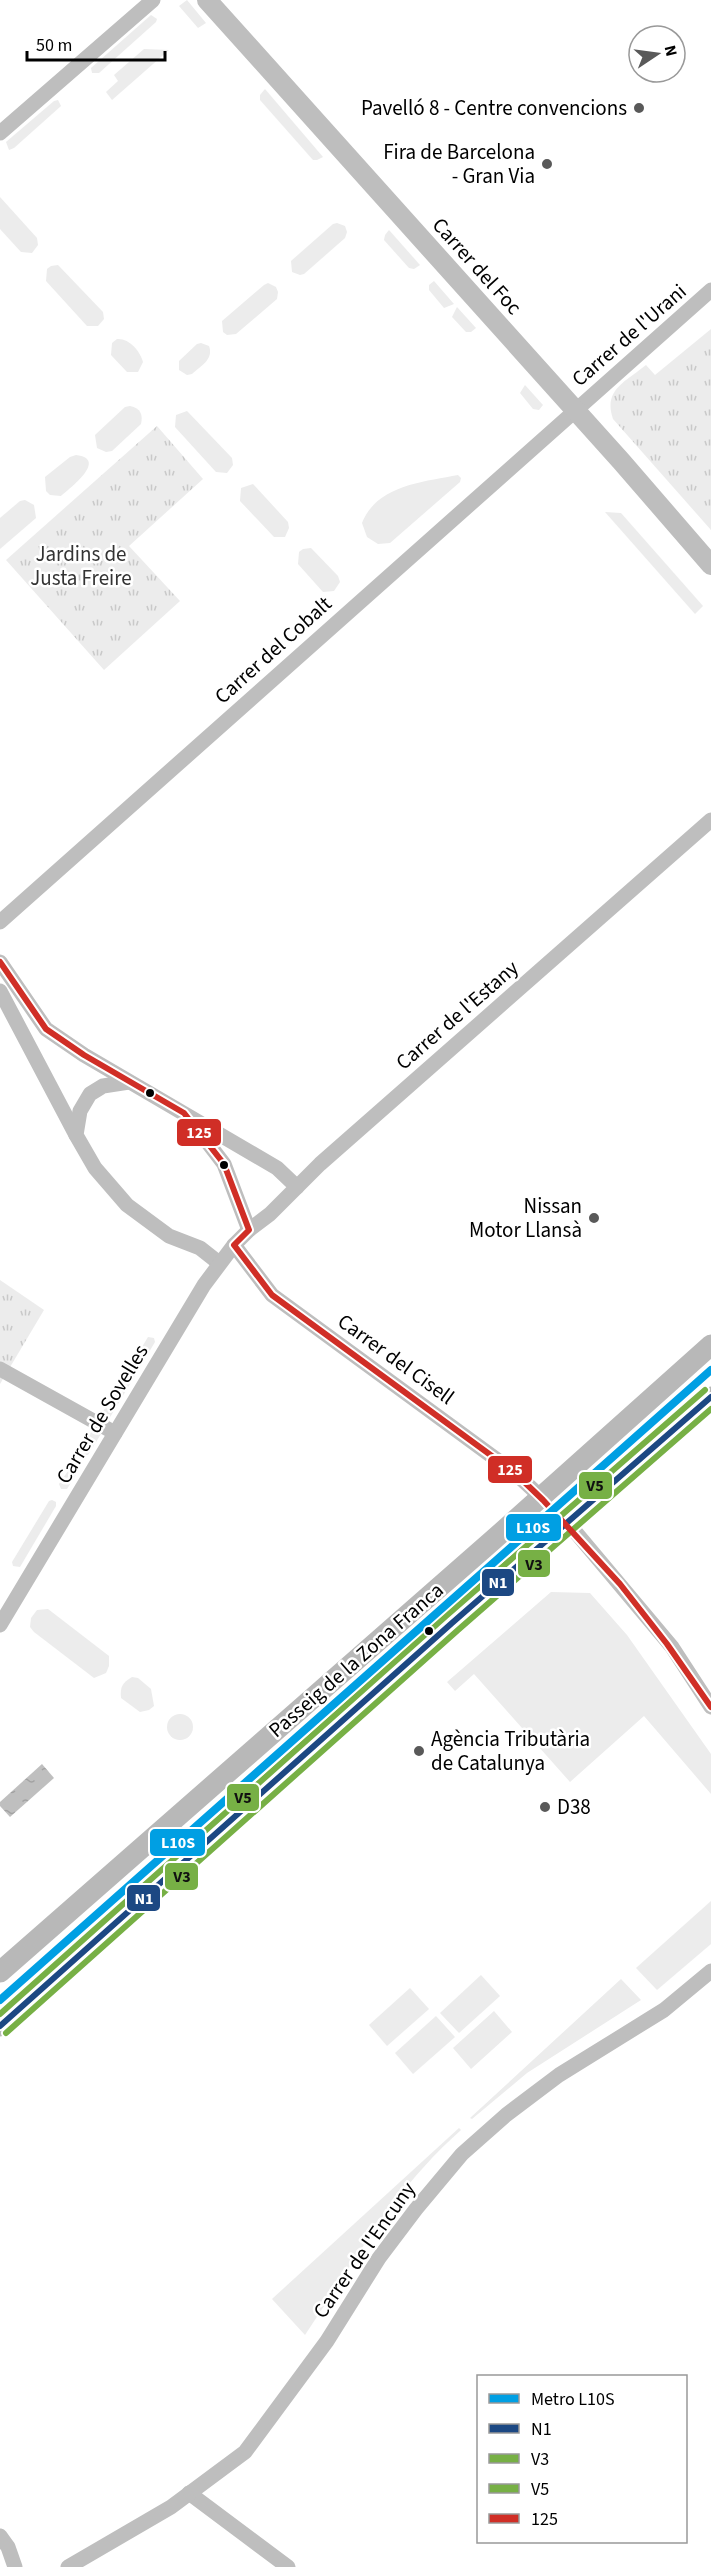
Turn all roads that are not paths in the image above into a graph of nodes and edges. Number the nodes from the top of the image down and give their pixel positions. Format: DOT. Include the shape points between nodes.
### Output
graph roads {
  1 [pos="153,0"];
  2 [pos="207,0"];
  3 [pos="0,133"];
  4 [pos="711,290"];
  5 [pos="575,410"];
  6 [pos="711,565"];
  7 [pos="711,820"];
  8 [pos="0,922"];
  9 [pos="0,962"];
  10 [pos="0,991"];
  11 [pos="129,1082"];
  12 [pos="184,1113"];
  13 [pos="76,1135"];
  14 [pos="297,1186"];
  15 [pos="249,1230"];
  16 [pos="234,1245"];
  17 [pos="219,1263"];
  18 [pos="711,1345"];
  19 [pos="0,1369"];
  20 [pos="711,1397"];
  21 [pos="115,1433"];
  22 [pos="542,1498"];
  23 [pos="567,1522"];
  24 [pos="0,1625"];
  25 [pos="711,1707"];
  26 [pos="711,1971"];
  27 [pos="0,1972"];
  28 [pos="0,2026"];
  29 [pos="189,2493"];
  30 [pos="0,2536"];
  31 [pos="15,2567"];
  32 [pos="68,2567"];
  33 [pos="288,2567"];
  1 -- 3 [label="street"];
  2 -- 5 [label="street, Carrer del Foc"];
  4 -- 5 [label="street, Carrer de l'Urani"];
  5 -- 6 [label="street, Carrer del Foc"];
  5 -- 8 [label="street, Carrer del Cobalt"];
  7 -- 14 [label="street, Carrer de l'Estany"];
  9 -- 11 [label="street" via="46,1029"];
  10 -- 13 [label="street"];
  11 -- 12 [label="street"];
  11 -- 13 [label="street" via="103,1086 90,1094 80,1112"];
  12 -- 14 [label="street" via="277,1168"];
  12 -- 15 [label="street" via="224,1164"];
  13 -- 17 [label="street" via="95,1168 127,1205 169,1236 200,1248"];
  14 -- 15 [label="street, Carrer de l'Estany"];
  15 -- 16 [label="street, Carrer de l'Estany"];
  16 -- 17 [label="street, Carrer de Sovelles"];
  16 -- 22 [label="street, Carrer del Cisell" via="272,1295 509,1468"];
  17 -- 21 [label="street, Carrer de Sovelles"];
  18 -- 22 [label="main road, Passeig de la Zona Franca"];
  19 -- 21 [label="street"];
  20 -- 23 [label="main road, Passeig de la Zona Franca"];
  21 -- 24 [label="street, Carrer de Sovelles"];
  22 -- 23 [label="main road"];
  22 -- 27 [label="main road, Passeig de la Zona Franca"];
  23 -- 25 [label="street" via="672,1647"];
  23 -- 28 [label="main road, Passeig de la Zona Franca"];
  26 -- 29 [label="street, Carrer de l'Encuny" via="664,2010 559,2075 462,2154 379,2258 327,2341 245,2452"];
  29 -- 32 [label="street, Carrer de l'Encuny"];
  29 -- 33 [label="street"];
  30 -- 31 [label="street"];
}
